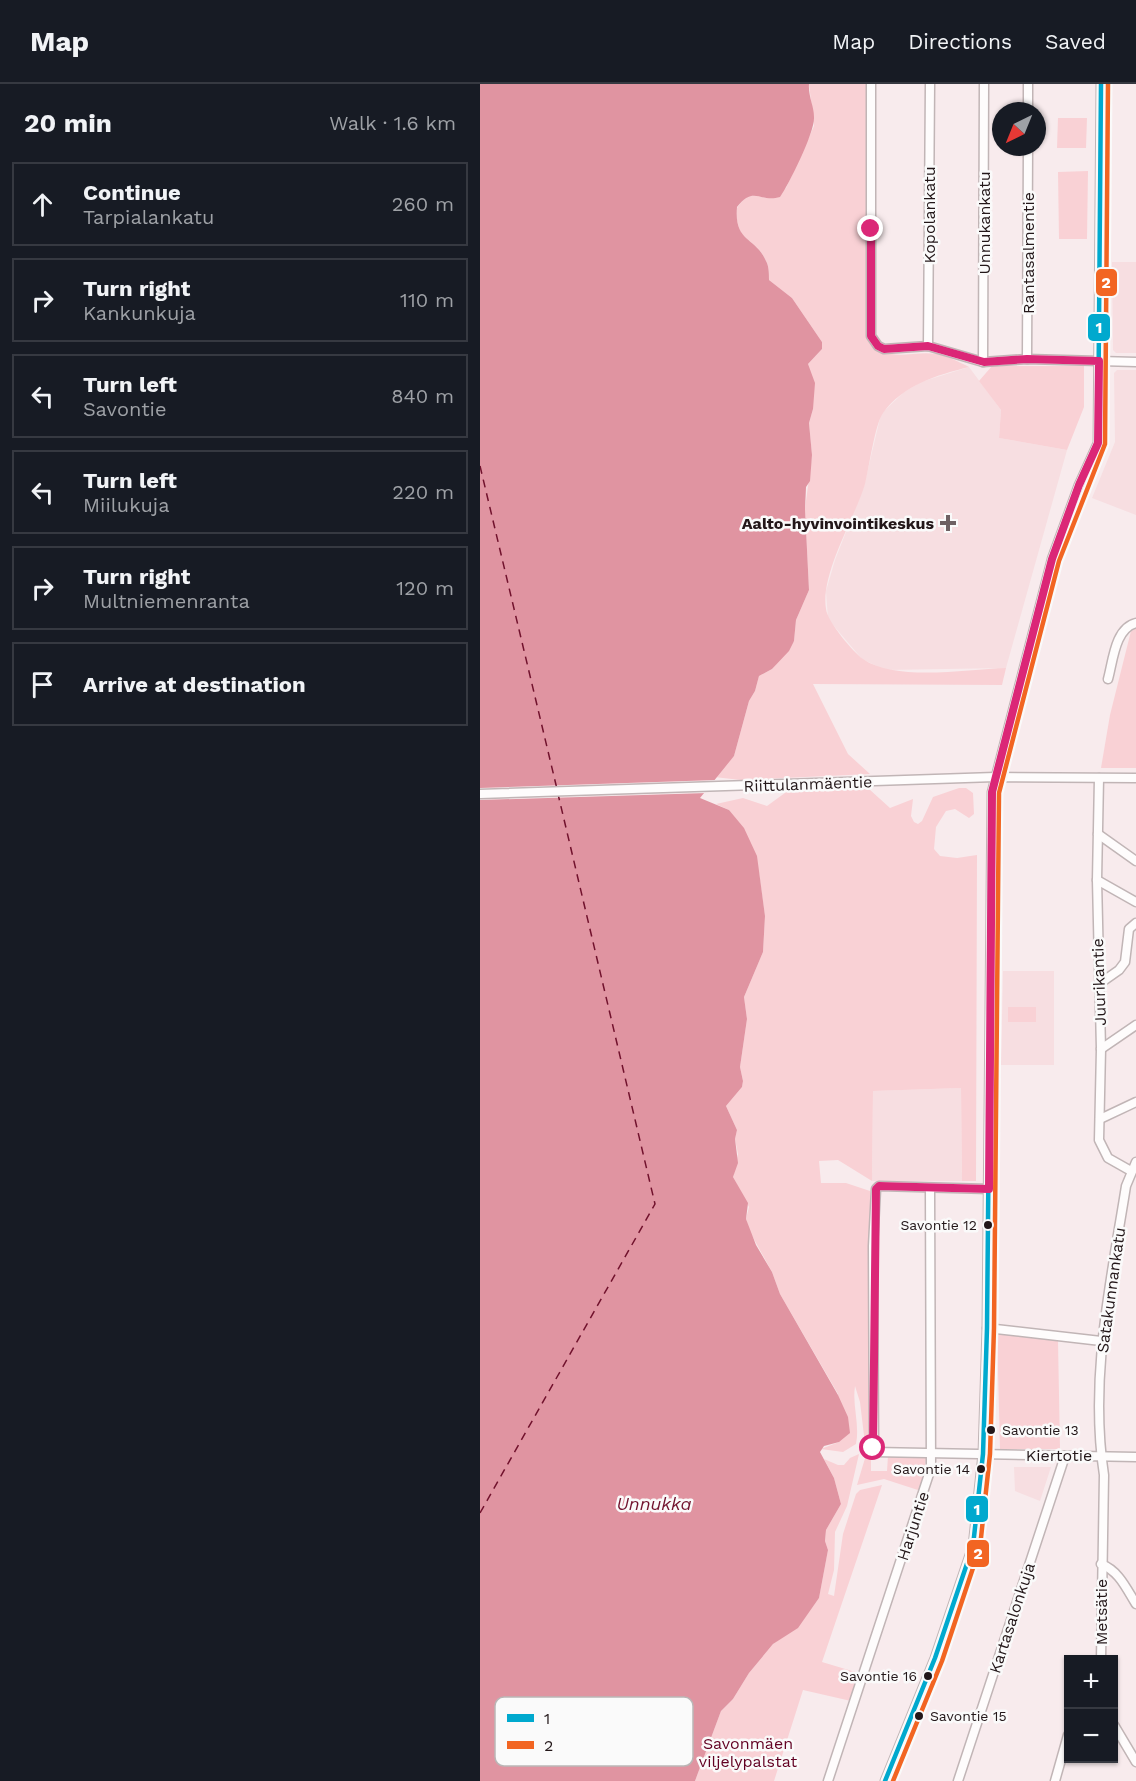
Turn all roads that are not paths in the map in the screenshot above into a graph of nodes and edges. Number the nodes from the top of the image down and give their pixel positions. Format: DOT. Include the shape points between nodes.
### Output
graph roads {
  1 [pos="872,84"];
  2 [pos="930,84"];
  3 [pos="984,84"];
  4 [pos="1028,84"];
  5 [pos="1101,84"];
  6 [pos="1028,102"];
  7 [pos="1028,156"];
  8 [pos="928,346"];
  9 [pos="1027,359"];
  10 [pos="1099,361"];
  11 [pos="984,362"];
  12 [pos="1136,362"];
  13 [pos="1136,623"];
  14 [pos="1108,679"];
  15 [pos="995,777"];
  16 [pos="1099,778"];
  17 [pos="1136,778"];
  18 [pos="480,794"];
  19 [pos="1098,834"];
  20 [pos="1136,861"];
  21 [pos="1097,880"];
  22 [pos="1136,902"];
  23 [pos="1136,923"];
  24 [pos="1099,984"];
  25 [pos="1136,1025"];
  26 [pos="1101,1049"];
  27 [pos="1136,1102"];
  28 [pos="1100,1119"];
  29 [pos="1136,1162"];
  30 [pos="1131,1171"];
  31 [pos="930,1188"];
  32 [pos="989,1189"];
  33 [pos="987,1328"];
  34 [pos="1101,1341"];
  35 [pos="931,1454"];
  36 [pos="983,1454"];
  37 [pos="1101,1455"];
  38 [pos="1065,1456"];
  39 [pos="1136,1457"];
  40 [pos="1101,1564"];
  41 [pos="1136,1604"];
  42 [pos="1101,1655"];
  43 [pos="1118,1733"];
  44 [pos="1064,1750"];
  45 [pos="1136,1762"];
  46 [pos="828,1781"];
  47 [pos="885,1781"];
  48 [pos="958,1781"];
  49 [pos="1055,1781"];
  1 -- 8 [label="street" via="871,336 884,349"];
  2 -- 8 [label="street, Kopolankatu"];
  3 -- 11 [label="street, Unnukankatu"];
  4 -- 6 [label="street"];
  5 -- 10 [label="street"];
  7 -- 9 [label="street, Rantasalmentie"];
  8 -- 11 [label="street"];
  9 -- 10 [label="street"];
  9 -- 11 [label="street"];
  10 -- 12 [label="street"];
  10 -- 15 [label="street" via="1098,443 1052,559"];
  13 -- 14 [label="street" via="1122,633"];
  15 -- 16 [label="street, Riittulanmäentie"];
  15 -- 18 [label="street, Riittulanmäentie"];
  15 -- 32 [label="street"];
  16 -- 17 [label="street, Riittulanmäentie"];
  16 -- 19 [label="street, Juurikantie"];
  19 -- 20 [label="street"];
  19 -- 21 [label="street, Juurikantie"];
  21 -- 22 [label="street"];
  21 -- 24 [label="street, Juurikantie"];
  23 -- 24 [label="street" via="1129,929 1125,962"];
  24 -- 26 [label="street, Juurikantie"];
  25 -- 26 [label="street"];
  26 -- 28 [label="street, Juurikantie"];
  27 -- 28 [label="street"];
  28 -- 30 [label="street, Juurikantie" via="1103,1151"];
  29 -- 30 [label="street, Satakunnankatu"];
  30 -- 34 [label="street, Satakunnankatu"];
  31 -- 32 [label="street"];
  31 -- 35 [label="street, Harjuntie"];
  31 -- 35 [label="street, Kiertotie" via="879,1186 875,1192 873,1448 876,1452"];
  32 -- 33 [label="street"];
  33 -- 34 [label="street"];
  33 -- 36 [label="street"];
  34 -- 37 [label="street, Satakunnankatu"];
  35 -- 36 [label="street, Kiertotie"];
  35 -- 46 [label="street, Harjuntie" via="924,1495"];
  36 -- 38 [label="street, Kiertotie"];
  36 -- 47 [label="street" via="973,1546 935,1658"];
  37 -- 38 [label="street, Kiertotie"];
  37 -- 39 [label="street, Kiertotie"];
  37 -- 40 [label="street, Satakunnankatu"];
  38 -- 48 [label="street, Kartasalonkuja"];
  40 -- 41 [label="street" via="1119,1576"];
  40 -- 42 [label="street, Metsätie"];
  43 -- 45 [label="street"];
  44 -- 49 [label="street"];
}
